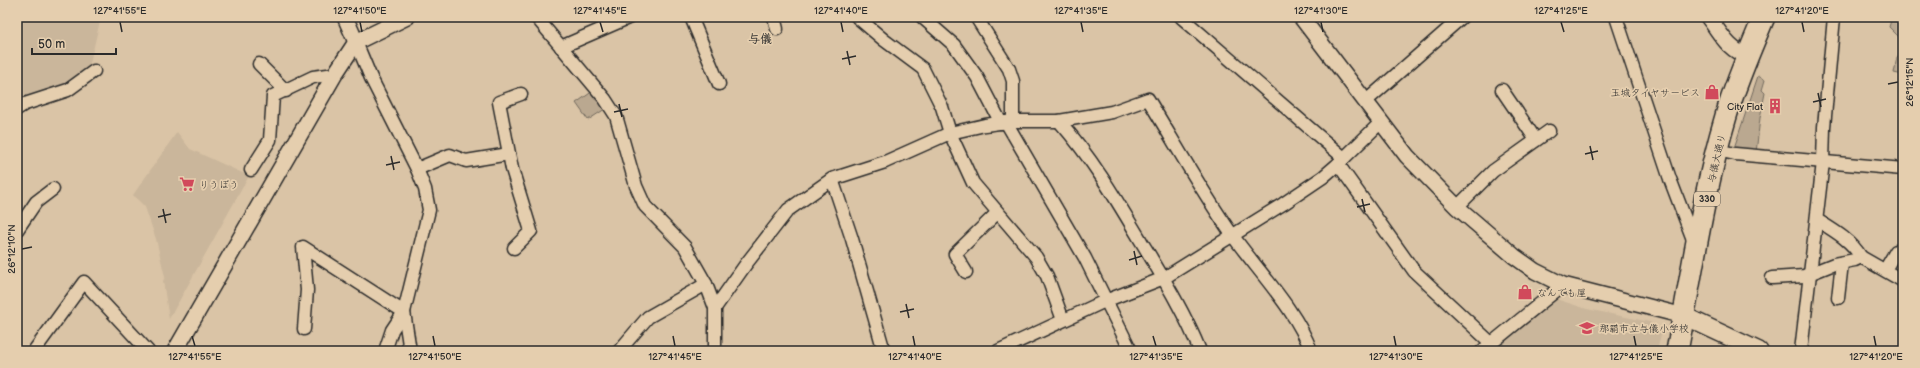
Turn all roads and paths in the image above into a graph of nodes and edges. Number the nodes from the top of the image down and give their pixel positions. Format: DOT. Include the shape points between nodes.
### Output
graph roads {
  1 [pos="346,17"];
  2 [pos="407,17"];
  3 [pos="536,17"];
  4 [pos="630,17"];
  5 [pos="691,17"];
  6 [pos="774,17"];
  7 [pos="857,17"];
  8 [pos="922,17"];
  9 [pos="976,17"];
  10 [pos="1181,17"];
  11 [pos="1301,17"];
  12 [pos="1462,17"];
  13 [pos="1616,17"];
  14 [pos="1708,17"];
  15 [pos="1764,17"];
  16 [pos="1834,17"];
  17 [pos="777,29"];
  18 [pos="356,42"];
  19 [pos="560,47"];
  20 [pos="1748,56"];
  21 [pos="259,64"];
  22 [pos="94,71"];
  23 [pos="335,74"];
  24 [pos="719,84"];
  25 [pos="1502,90"];
  26 [pos="286,91"];
  27 [pos="521,94"];
  28 [pos="1365,102"];
  29 [pos="17,109"];
  30 [pos="1059,121"];
  31 [pos="1007,122"];
  32 [pos="1380,123"];
  33 [pos="1549,131"];
  34 [pos="950,133"];
  35 [pos="1536,140"];
  36 [pos="1717,150"];
  37 [pos="509,154"];
  38 [pos="1341,161"];
  39 [pos="1823,162"];
  40 [pos="417,169"];
  41 [pos="1903,169"];
  42 [pos="251,170"];
  43 [pos="832,179"];
  44 [pos="53,189"];
  45 [pos="1457,207"];
  46 [pos="997,213"];
  47 [pos="1817,220"];
  48 [pos="17,230"];
  49 [pos="1232,235"];
  50 [pos="1696,247"];
  51 [pos="514,248"];
  52 [pos="1903,254"];
  53 [pos="1861,257"];
  54 [pos="1842,263"];
  55 [pos="1884,270"];
  56 [pos="966,272"];
  57 [pos="1812,272"];
  58 [pos="1164,278"];
  59 [pos="1772,278"];
  60 [pos="1903,280"];
  61 [pos="706,284"];
  62 [pos="1563,285"];
  63 [pos="1838,298"];
  64 [pos="1105,301"];
  65 [pos="715,308"];
  66 [pos="404,312"];
  67 [pos="1684,316"];
  68 [pos="1063,320"];
  69 [pos="304,329"];
  70 [pos="1491,343"];
  71 [pos="34,351"];
  72 [pos="148,351"];
  73 [pos="176,351"];
  74 [pos="385,351"];
  75 [pos="410,351"];
  76 [pos="620,351"];
  77 [pos="715,351"];
  78 [pos="884,351"];
  79 [pos="998,351"];
  80 [pos="1131,351"];
  81 [pos="1200,351"];
  82 [pos="1311,351"];
  83 [pos="1482,351"];
  84 [pos="1677,351"];
  85 [pos="1759,351"];
  86 [pos="1801,351"];
  1 -- 18 [label="street"];
  2 -- 18 [label="street"];
  3 -- 19 [label="street"];
  4 -- 19 [label="street"];
  5 -- 24 [label="street"];
  6 -- 17 [label="street"];
  7 -- 34 [label="street" via="923,69 942,107"];
  8 -- 31 [label="street" via="954,45"];
  9 -- 31 [label="street" via="1009,69 1013,81"];
  10 -- 38 [label="street"];
  11 -- 28 [label="street"];
  12 -- 28 [label="street"];
  13 -- 50 [label="street" via="1670,179"];
  14 -- 20 [label="street" via="1731,48"];
  15 -- 20 [label="highway, 与儀大通り / 330"];
  16 -- 39 [label="street"];
  18 -- 23 [label="street"];
  18 -- 40 [label="street" via="371,78"];
  19 -- 61 [label="street" via="611,107 619,122 636,186 645,206 685,247"];
  20 -- 36 [label="highway, 与儀大通り / 330" via="1732,98"];
  21 -- 26 [label="street"];
  22 -- 29 [label="street" via="68,90"];
  23 -- 26 [label="street" via="313,77"];
  23 -- 73 [label="street"];
  25 -- 35 [label="street"];
  26 -- 42 [label="street" via="273,96 270,140"];
  27 -- 37 [label="street" via="499,102"];
  28 -- 32 [label="street"];
  30 -- 31 [label="street"];
  30 -- 49 [label="street" via="1112,112 1148,99"];
  30 -- 58 [label="street" via="1078,142 1112,191"];
  31 -- 34 [label="street"];
  31 -- 64 [label="street" via="1085,258"];
  32 -- 38 [label="street"];
  32 -- 45 [label="street" via="1407,156"];
  33 -- 35 [label="street"];
  34 -- 43 [label="street" via="885,162"];
  34 -- 46 [label="street" via="973,183"];
  35 -- 45 [label="street" via="1493,171"];
  36 -- 39 [label="street"];
  36 -- 50 [label="highway, 与儀大通り / 330"];
  37 -- 40 [label="street" via="466,161 450,155"];
  37 -- 51 [label="street" via="531,231"];
  38 -- 49 [label="street" via="1289,200"];
  38 -- 70 [label="street" via="1414,271"];
  39 -- 41 [label="street"];
  39 -- 47 [label="street"];
  40 -- 66 [label="street" via="425,189 429,210"];
  43 -- 65 [label="street" via="788,210"];
  43 -- 78 [label="street"];
  44 -- 48 [label="street" via="36,202"];
  45 -- 62 [label="street" via="1526,265"];
  46 -- 56 [label="street" via="955,254"];
  46 -- 68 [label="street" via="1036,257 1047,276"];
  47 -- 53 [label="street" via="1842,236 1857,249"];
  47 -- 57 [label="street"];
  49 -- 58 [label="street"];
  49 -- 82 [label="street" via="1292,314"];
  50 -- 67 [label="highway, 与儀大通り / 330"];
  52 -- 55 [label="street" via="1896,251"];
  53 -- 54 [label="street"];
  53 -- 55 [label="street"];
  54 -- 57 [label="street"];
  54 -- 63 [label="street"];
  55 -- 60 [label="street"];
  57 -- 59 [label="street" via="1804,276"];
  57 -- 86 [label="street"];
  58 -- 64 [label="street"];
  58 -- 81 [label="street"];
  61 -- 65 [label="street"];
  61 -- 76 [label="street" via="648,317"];
  62 -- 67 [label="street"];
  62 -- 70 [label="street"];
  64 -- 68 [label="street"];
  64 -- 80 [label="street"];
  65 -- 77 [label="street"];
  66 -- 69 [label="street" via="303,247 307,290"];
  66 -- 74 [label="street" via="392,330"];
  66 -- 75 [label="street"];
  67 -- 84 [label="highway, 与儀大通り / 330"];
  67 -- 85 [label="main road"];
  68 -- 79 [label="street"];
  70 -- 83 [label="street"];
  71 -- 72 [label="street" via="84,282"];
}
